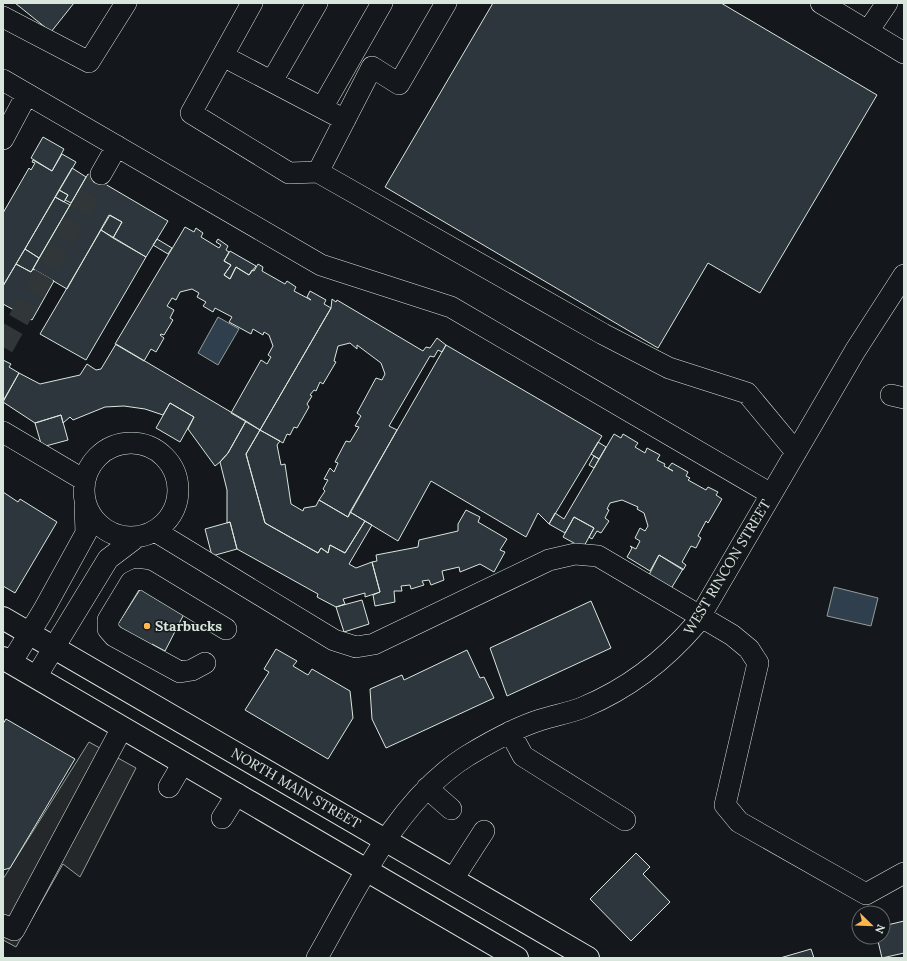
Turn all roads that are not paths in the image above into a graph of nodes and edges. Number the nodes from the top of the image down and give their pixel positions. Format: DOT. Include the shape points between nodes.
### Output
graph roads {
  1 [pos="126,3"];
  2 [pos="252,3"];
  3 [pos="317,3"];
  4 [pos="382,3"];
  5 [pos="446,3"];
  6 [pos="821,3"];
  7 [pos="887,3"];
  8 [pos="3,17"];
  9 [pos="868,31"];
  10 [pos="904,53"];
  11 [pos="223,56"];
  12 [pos="3,80"];
  13 [pos="272,82"];
  14 [pos="27,94"];
  15 [pos="322,108"];
  16 [pos="345,120"];
  17 [pos="3,139"];
  18 [pos="117,146"];
  19 [pos="318,172"];
  20 [pos="101,174"];
  21 [pos="904,275"];
  22 [pos="3,432"];
  23 [pos="796,452"];
  24 [pos="84,480"];
  25 [pos="771,494"];
  26 [pos="85,505"];
  27 [pos="146,534"];
  28 [pos="700,616"];
  29 [pos="3,618"];
  30 [pos="226,629"];
  31 [pos="29,633"];
  32 [pos="54,648"];
  33 [pos="7,661"];
  34 [pos="205,663"];
  35 [pos="36,677"];
  36 [pos="122,728"];
  37 [pos="510,732"];
  38 [pos="183,763"];
  39 [pos="169,787"];
  40 [pos="428,788"];
  41 [pos="237,794"];
  42 [pos="451,809"];
  43 [pos="222,818"];
  44 [pos="625,820"];
  45 [pos="484,831"];
  46 [pos="387,840"];
  47 [pos="368,870"];
  48 [pos="904,873"];
  49 [pos="454,879"];
  50 [pos="3,925"];
  51 [pos="317,958"];
  52 [pos="517,958"];
  53 [pos="588,958"];
  1 -- 8 [label="street" via="88,62"];
  2 -- 11 [label="street"];
  3 -- 13 [label="street"];
  4 -- 15 [label="street"];
  5 -- 16 [label="street" via="399,84 372,67"];
  6 -- 9 [label="street"];
  7 -- 9 [label="street"];
  9 -- 10 [label="street"];
  11 -- 13 [label="street"];
  11 -- 19 [label="street" via="191,113 289,173"];
  12 -- 14 [label="street"];
  13 -- 15 [label="street"];
  14 -- 17 [label="street"];
  14 -- 18 [label="street"];
  15 -- 16 [label="street"];
  16 -- 19 [label="street"];
  18 -- 20 [label="street"];
  18 -- 25 [label="street" via="321,265 451,307"];
  19 -- 23 [label="street" via="603,334 669,368 747,394"];
  21 -- 23 [label="street, WEST RINCON STREET" via="855,351"];
  22 -- 24 [label="street"];
  23 -- 25 [label="street, WEST RINCON STREET"];
  24 -- 26 [label="street"];
  24 -- 27 [label="street" via="90,465 100,453 113,445 129,442 144,444 159,451 170,462 176,476 178,492 175,507 167,521"];
  25 -- 28 [label="street, WEST RINCON STREET"];
  26 -- 27 [label="street" via="90,515 105,530 126,537"];
  26 -- 31 [label="street" via="86,533"];
  27 -- 28 [label="street" via="334,640 356,647 374,644 549,560 575,554 598,556"];
  27 -- 32 [label="street" via="108,559"];
  28 -- 37 [label="street, WEST RINCON STREET" via="695,626 677,646 617,691 582,708"];
  28 -- 48 [label="street" via="750,649 758,663 724,805 739,822 866,894"];
  29 -- 31 [label="main road, NORTH MAIN STREET"];
  30 -- 34 [label="street" via="145,580 137,579 131,582 108,620 108,629 114,636 180,672 192,670"];
  31 -- 32 [label="main road, NORTH MAIN STREET"];
  31 -- 33 [label="street"];
  32 -- 35 [label="street"];
  32 -- 46 [label="main road, NORTH MAIN STREET"];
  33 -- 35 [label="main road"];
  35 -- 36 [label="main road"];
  36 -- 38 [label="main road"];
  36 -- 50 [label="street" via="14,930"];
  37 -- 40 [label="street, WEST RINCON STREET" via="466,756"];
  37 -- 44 [label="street" via="523,756"];
  38 -- 39 [label="street"];
  38 -- 41 [label="main road"];
  40 -- 42 [label="street"];
  40 -- 46 [label="street, WEST RINCON STREET" via="410,807"];
  41 -- 43 [label="street"];
  41 -- 47 [label="main road"];
  45 -- 49 [label="street"];
  46 -- 47 [label="street, WEST RINCON STREET"];
  46 -- 49 [label="main road, NORTH MAIN STREET"];
  47 -- 51 [label="street, WEST RINCON STREET"];
  47 -- 52 [label="main road"];
  49 -- 53 [label="main road, NORTH MAIN STREET"];
}
